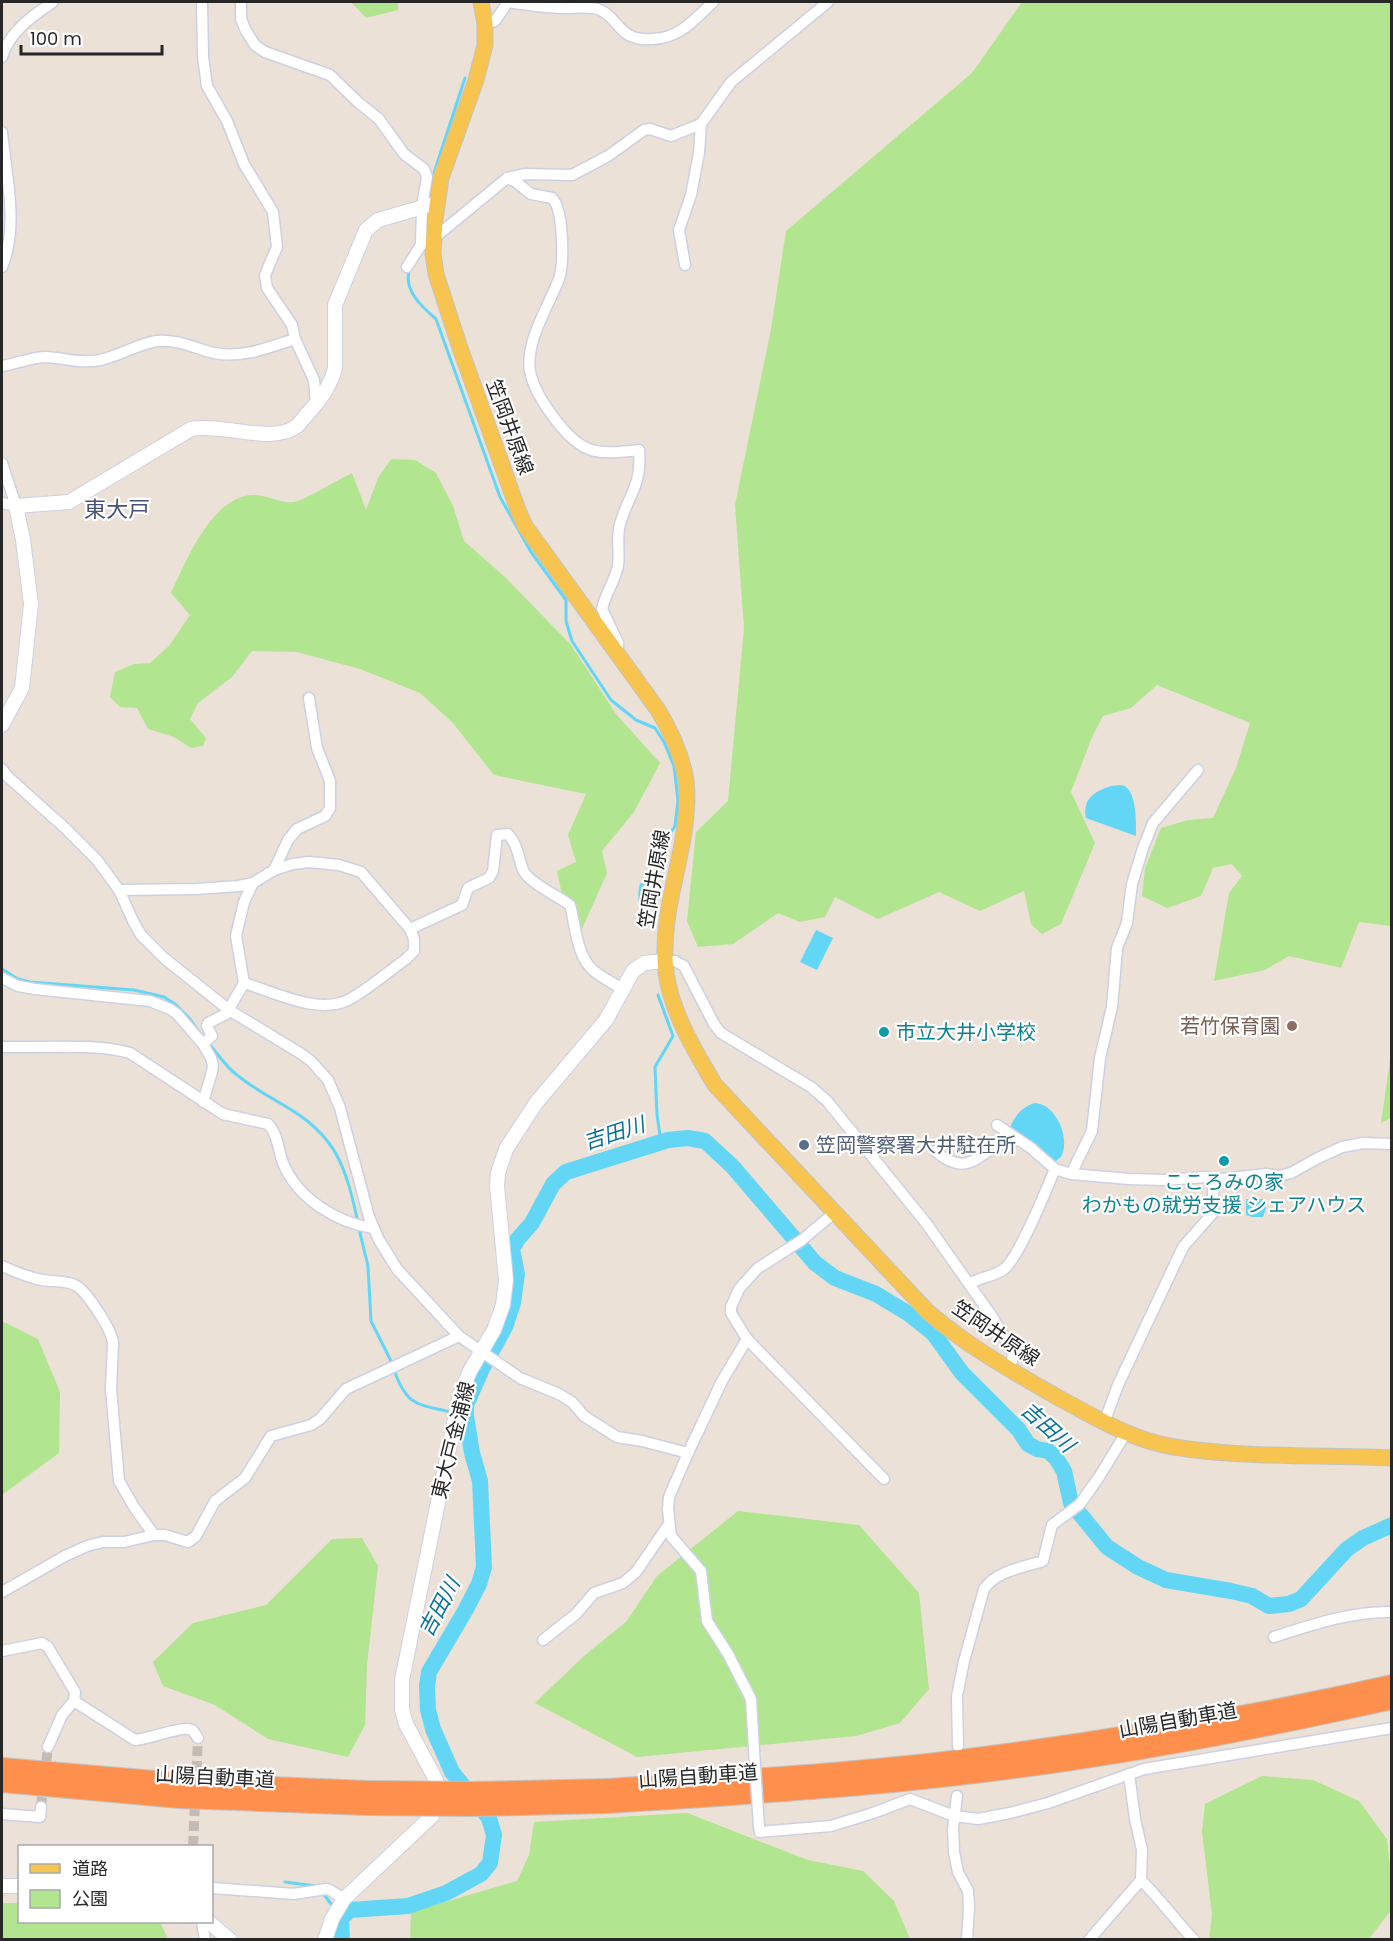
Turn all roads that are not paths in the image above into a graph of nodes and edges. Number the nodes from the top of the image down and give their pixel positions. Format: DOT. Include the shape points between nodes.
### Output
graph roads {
  1 [pos="53,2"];
  2 [pos="202,2"];
  3 [pos="241,2"];
  4 [pos="481,2"];
  5 [pos="508,2"];
  6 [pos="714,2"];
  7 [pos="828,2"];
  8 [pos="485,24"];
  9 [pos="2,57"];
  10 [pos="701,124"];
  11 [pos="2,132"];
  12 [pos="507,178"];
  13 [pos="429,204"];
  14 [pos="433,239"];
  15 [pos="685,265"];
  16 [pos="2,267"];
  17 [pos="407,267"];
  18 [pos="294,339"];
  19 [pos="2,366"];
  20 [pos="316,404"];
  21 [pos="2,463"];
  22 [pos="2,503"];
  23 [pos="16,506"];
  24 [pos="618,654"];
  25 [pos="309,698"];
  26 [pos="2,724"];
  27 [pos="2,769"];
  28 [pos="1198,770"];
  29 [pos="274,870"];
  30 [pos="254,883"];
  31 [pos="119,890"];
  32 [pos="410,929"];
  33 [pos="665,961"];
  34 [pos="2,978"];
  35 [pos="244,983"];
  36 [pos="622,990"];
  37 [pos="229,1010"];
  38 [pos="205,1042"];
  39 [pos="2,1047"];
  40 [pos="204,1102"];
  41 [pos="997,1125"];
  42 [pos="1018,1140"];
  43 [pos="1392,1144"];
  44 [pos="935,1151"];
  45 [pos="1055,1169"];
  46 [pos="1071,1174"];
  47 [pos="1213,1180"];
  48 [pos="834,1213"];
  49 [pos="369,1228"];
  50 [pos="2,1266"];
  51 [pos="969,1284"];
  52 [pos="459,1336"];
  53 [pos="747,1339"];
  54 [pos="488,1355"];
  55 [pos="1008,1368"];
  56 [pos="1104,1423"];
  57 [pos="1126,1433"];
  58 [pos="688,1454"];
  59 [pos="1392,1458"];
  60 [pos="884,1479"];
  61 [pos="669,1524"];
  62 [pos="154,1535"];
  63 [pos="2,1592"];
  64 [pos="1392,1612"];
  65 [pos="1274,1637"];
  66 [pos="543,1640"];
  67 [pos="2,1651"];
  68 [pos="1392,1684"];
  69 [pos="1392,1700"];
  70 [pos="74,1701"];
  71 [pos="1392,1728"];
  72 [pos="198,1738"];
  73 [pos="958,1746"];
  74 [pos="48,1747"];
  75 [pos="2,1767"];
  76 [pos="1129,1774"];
  77 [pos="2,1783"];
  78 [pos="609,1796"];
  79 [pos="957,1796"];
  80 [pos="367,1798"];
  81 [pos="41,1807"];
  82 [pos="2,1814"];
  83 [pos="954,1816"];
  84 [pos="1141,1880"];
  85 [pos="2,1886"];
  86 [pos="18,1886"];
  87 [pos="213,1888"];
  88 [pos="344,1899"];
  89 [pos="202,1923"];
  90 [pos="210,1923"];
  91 [pos="205,1940"];
  92 [pos="230,1940"];
  93 [pos="325,1940"];
  94 [pos="967,1940"];
  95 [pos="1089,1940"];
  96 [pos="1194,1940"];
  1 -- 9 [label="street" via="14,34"];
  2 -- 18 [label="street" via="202,57 207,86 227,121 244,164 273,212 277,247 265,276 267,288 292,325"];
  3 -- 13 [label="street" via="241,19 255,45 330,75 379,119 404,154 424,169"];
  4 -- 8 [label="main road, 笠岡井原線"];
  5 -- 6 [label="street" via="599,9 626,33 646,40 676,35"];
  5 -- 8 [label="street" via="495,21"];
  7 -- 10 [label="street" via="741,73"];
  8 -- 13 [label="main road, 笠岡井原線" via="479,68"];
  10 -- 12 [label="street" via="671,136 644,130 572,175 525,174"];
  10 -- 15 [label="street" via="692,195 679,230"];
  11 -- 16 [label="street" via="10,235"];
  12 -- 14 [label="street"];
  12 -- 24 [label="street" via="531,194 552,198 559,211 560,275 544,308 530,356 536,387 549,413 586,449 611,453 639,450 641,468 619,525 617,567 602,609 618,643"];
  13 -- 14 [label="main road, 笠岡井原線"];
  13 -- 17 [label="street" via="421,245"];
  13 -- 20 [label="main road" via="378,220 366,230 335,305 335,368"];
  14 -- 24 [label="main road, 笠岡井原線" via="443,296 518,510 536,543"];
  18 -- 19 [label="street" via="262,350 230,354 178,341 157,341 100,360 35,358"];
  18 -- 20 [label="street" via="314,380"];
  20 -- 23 [label="main road" via="296,427 275,434 219,427 191,429 69,502"];
  21 -- 23 [label="street"];
  22 -- 23 [label="street"];
  23 -- 26 [label="main road" via="31,604 22,688"];
  24 -- 33 [label="main road, 笠岡井原線" via="667,725 685,776 684,828 666,915"];
  25 -- 29 [label="street" via="317,748 330,781 330,808 325,816 297,829"];
  27 -- 31 [label="street" via="97,861"];
  28 -- 46 [label="street" via="1153,823 1143,848 1132,884 1127,923 1117,948 1112,1007 1100,1058 1092,1131"];
  29 -- 30 [label="street"];
  29 -- 32 [label="street" via="309,862 361,872"];
  30 -- 31 [label="street"];
  30 -- 35 [label="street" via="244,902 236,936"];
  31 -- 37 [label="street" via="141,935"];
  32 -- 35 [label="street" via="414,951 343,1002 328,1005 294,1001"];
  32 -- 36 [label="street" via="462,905 468,888 489,878 494,871 497,835 508,834 529,878 570,905 581,952 588,963"];
  33 -- 36 [label="main road, 東大戸金浦線" via="638,966"];
  33 -- 48 [label="main road, 笠岡井原線" via="678,1013 715,1085"];
  33 -- 51 [label="street" via="675,960 684,966 721,1033 820,1093 926,1223"];
  34 -- 38 [label="street" via="35,989 150,1001 177,1014"];
  35 -- 37 [label="street"];
  36 -- 54 [label="main road, 東大戸金浦線" via="606,1020 536,1103 501,1161 497,1203 505,1293"];
  37 -- 38 [label="street" via="208,1023 212,1036"];
  37 -- 49 [label="street" via="300,1053 328,1080 340,1108"];
  38 -- 40 [label="street" via="213,1065"];
  39 -- 40 [label="street" via="122,1050"];
  40 -- 49 [label="street" via="232,1118 268,1124 285,1167 300,1188 327,1213"];
  41 -- 42 [label="street"];
  42 -- 44 [label="street" via="1003,1142 966,1164 957,1165"];
  42 -- 45 [label="street"];
  43 -- 47 [label="street" via="1342,1147 1291,1173"];
  45 -- 46 [label="street"];
  45 -- 51 [label="street" via="1009,1263 1000,1272"];
  46 -- 47 [label="street"];
  47 -- 56 [label="street" via="1213,1213 1183,1247"];
  48 -- 53 [label="street" via="747,1278 730,1308"];
  48 -- 55 [label="main road, 笠岡井原線" via="928,1312 951,1332"];
  49 -- 52 [label="street" via="397,1269"];
  50 -- 62 [label="street" via="44,1281 74,1284 104,1322 113,1343 111,1389 119,1481"];
  51 -- 55 [label="street" via="1012,1353"];
  52 -- 54 [label="street"];
  52 -- 62 [label="street" via="346,1389 311,1425 272,1436 245,1478 215,1501 196,1536 188,1542"];
  53 -- 58 [label="street" via="722,1381"];
  53 -- 60 [label="street"];
  54 -- 58 [label="street" via="520,1378 572,1402 584,1416 616,1437"];
  54 -- 88 [label="main road, 東大戸金浦線" via="464,1383 456,1413 400,1696 406,1724 436,1780 438,1796 432,1816"];
  55 -- 56 [label="main road, 笠岡井原線"];
  56 -- 57 [label="main road, 笠岡井原線"];
  57 -- 59 [label="main road, 笠岡井原線" via="1172,1446 1212,1451"];
  57 -- 73 [label="street" via="1080,1504 1052,1526 1043,1561 1000,1575 984,1589 957,1696"];
  58 -- 61 [label="street" via="669,1497"];
  61 -- 66 [label="street" via="636,1572 623,1583 594,1593 576,1614"];
  61 -- 83 [label="street, bridge" via="671,1536 701,1571 707,1621 751,1699 759,1832 831,1826 910,1800"];
  62 -- 63 [label="street" via="87,1546"];
  64 -- 65 [label="street" via="1314,1624"];
  67 -- 70 [label="street" via="42,1643 48,1647 75,1692"];
  68 -- 78 [label="highway, 山陽自動車道" via="1164,1729 975,1757"];
  69 -- 78 [label="highway, 山陽自動車道" via="1159,1748 976,1774 826,1790"];
  70 -- 72 [label="street" via="135,1740 183,1728 192,1730"];
  70 -- 74 [label="street" via="62,1715"];
  71 -- 76 [label="street"];
  75 -- 80 [label="highway, 山陽自動車道"];
  76 -- 83 [label="street" via="1010,1813 978,1819"];
  76 -- 84 [label="street" via="1142,1850"];
  77 -- 80 [label="highway, 山陽自動車道" via="179,1799"];
  78 -- 80 [label="highway, 山陽自動車道, bridge" via="471,1807"];
  79 -- 83 [label="street"];
  81 -- 82 [label="street" via="40,1817"];
  83 -- 94 [label="street" via="954,1852 968,1891"];
  84 -- 95 [label="street"];
  84 -- 96 [label="street"];
  85 -- 86 [label="main road"];
  87 -- 88 [label="street" via="276,1893 330,1890"];
  88 -- 93 [label="main road, 東大戸金浦線"];
  89 -- 91 [label="street"];
  90 -- 92 [label="main road"];
}
